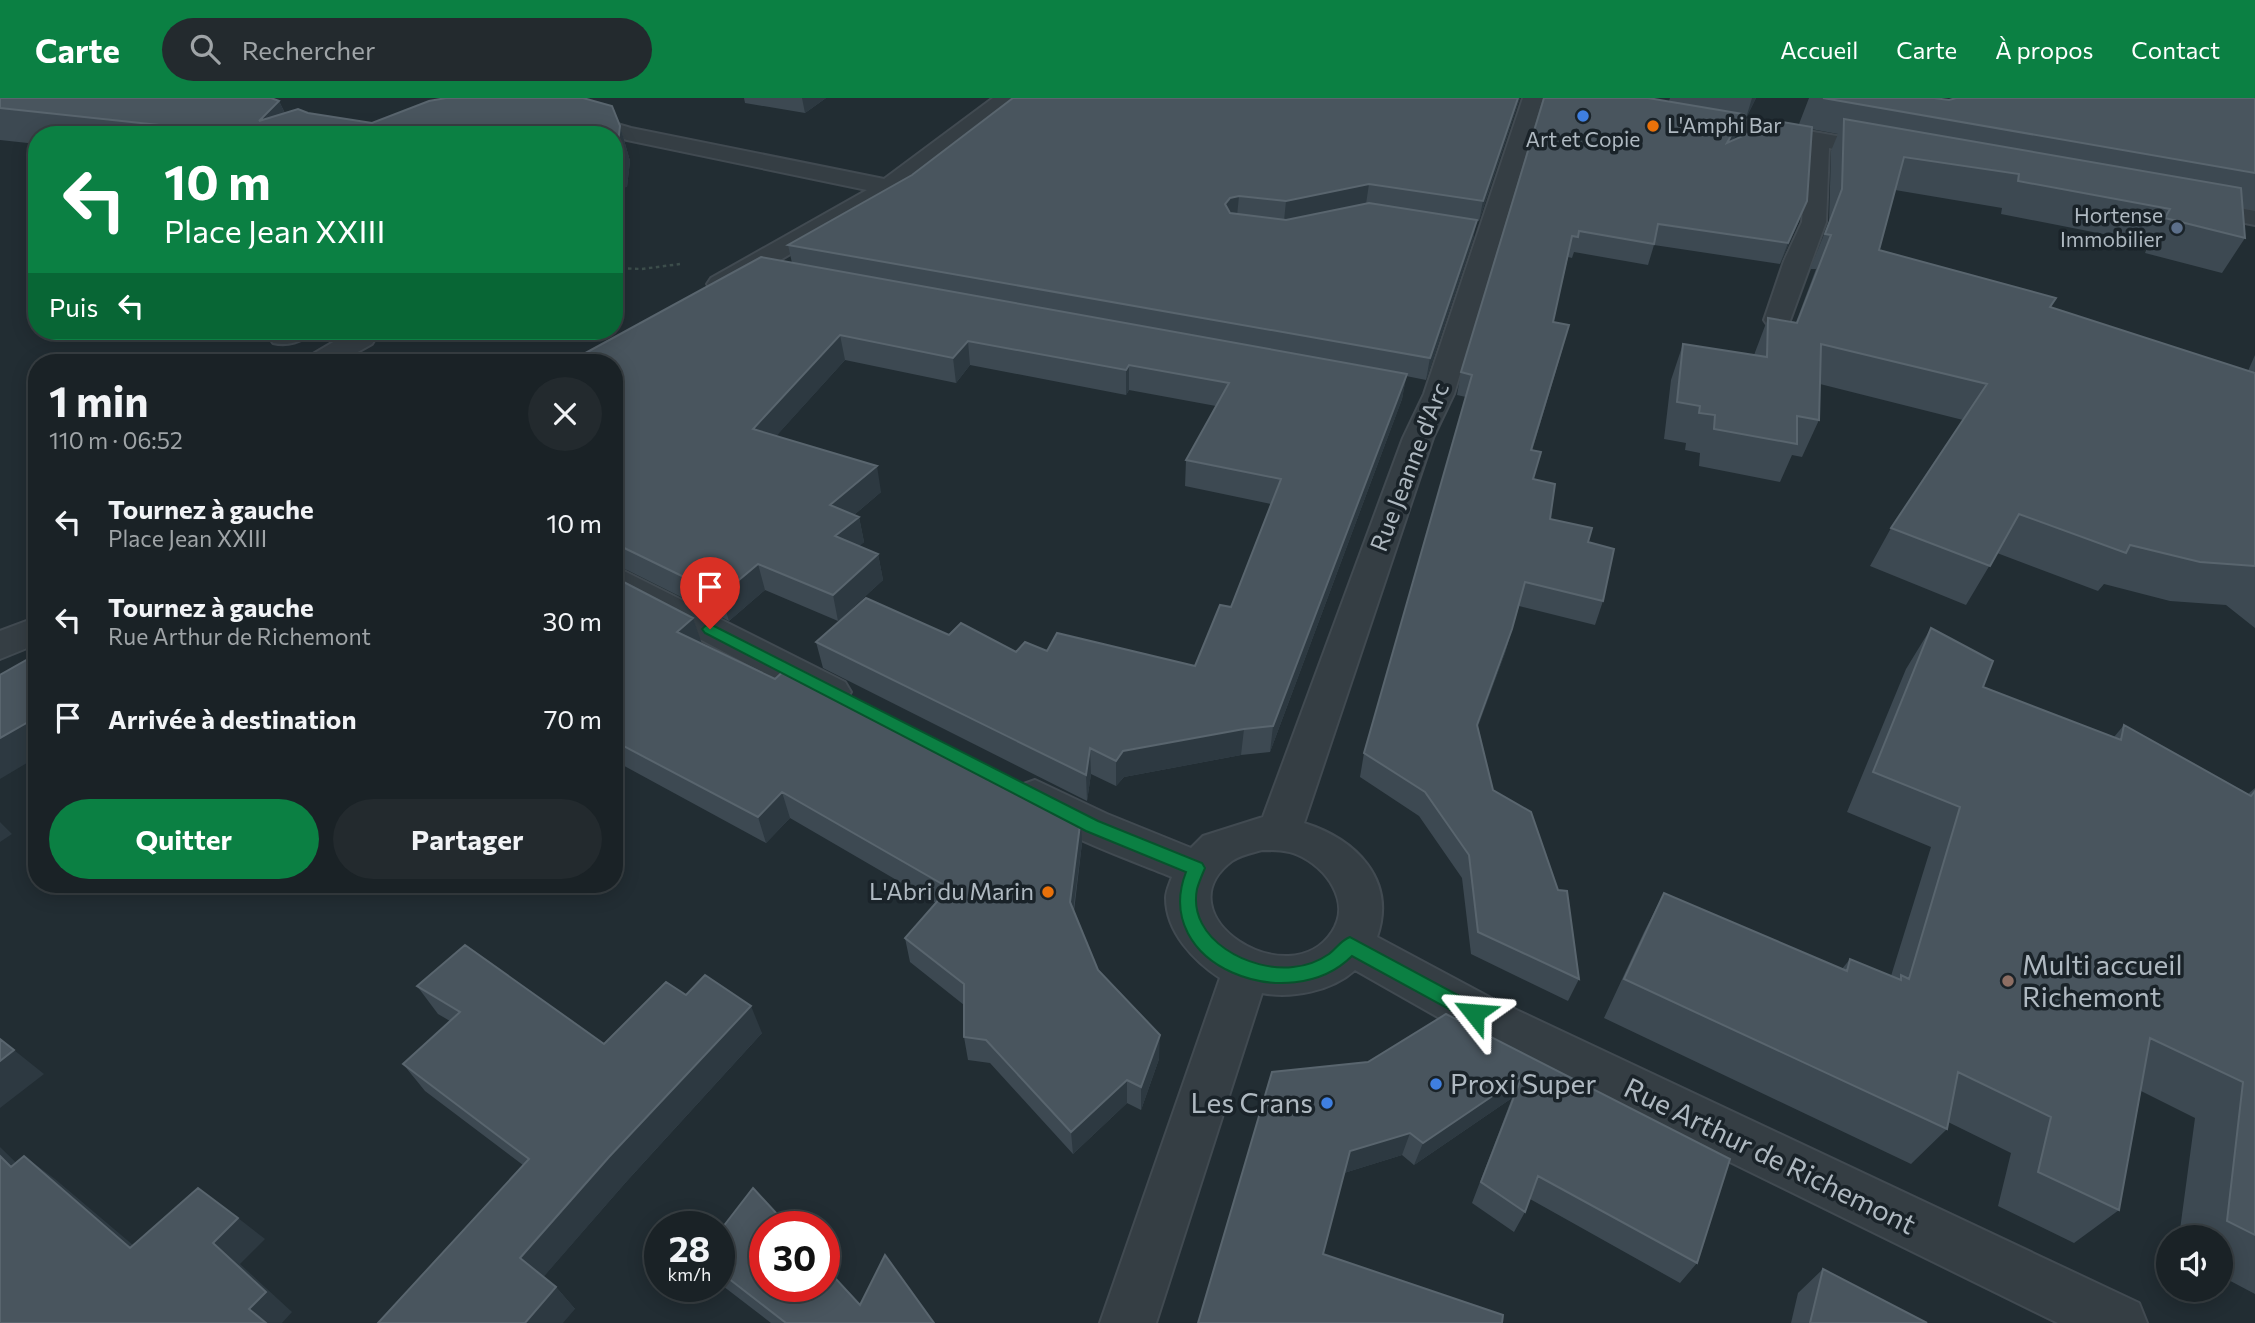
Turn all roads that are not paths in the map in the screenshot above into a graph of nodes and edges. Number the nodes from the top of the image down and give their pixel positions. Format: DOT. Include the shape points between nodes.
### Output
graph roads {
  1 [pos="1006,98"];
  2 [pos="1533,98"];
  3 [pos="551,112"];
  4 [pos="1673,113"];
  5 [pos="599,126"];
  6 [pos="623,133"];
  7 [pos="1818,139"];
  8 [pos="1912,156"];
  9 [pos="888,187"];
  10 [pos="2168,202"];
  11 [pos="2252,219"];
  12 [pos="749,268"];
  13 [pos="791,276"];
  14 [pos="699,295"];
  15 [pos="1778,320"];
  16 [pos="358,340"];
  17 [pos="334,354"];
  18 [pos="623,585"];
  19 [pos="28,633"];
  20 [pos="0,646"];
  21 [pos="859,706"];
  22 [pos="1006,782"];
  23 [pos="1280,833"];
  24 [pos="1196,868"];
  25 [pos="1350,945"];
  26 [pos="1246,969"];
  27 [pos="1128,1323"];
  28 [pos="2119,1323"];
  1 -- 9 [label="street"];
  2 -- 23 [label="street, Rue Jeanne d'Arc" via="1477,231 1425,391 1418,438"];
  3 -- 5 [label="street"];
  4 -- 7 [label="street"];
  6 -- 9 [label="street"];
  7 -- 8 [label="street"];
  7 -- 15 [label="street" via="1814,222"];
  9 -- 12 [label="street"];
  10 -- 11 [label="street"];
  12 -- 13 [label="street"];
  12 -- 14 [label="street"];
  16 -- 17 [label="street"];
  18 -- 21 [label="street"];
  19 -- 20 [label="street"];
  22 -- 24 [label="street" via="1092,826"];
  23 -- 24 [label="street" via="1260,833 1222,844"];
  23 -- 25 [label="street" via="1321,847 1351,875 1362,911"];
  24 -- 26 [label="street" via="1188,890 1189,914 1200,937 1220,957"];
  25 -- 26 [label="street" via="1316,970 1270,976"];
  25 -- 28 [label="street, Rue Arthur de Richemont" via="1474,1013"];
  26 -- 27 [label="street"];
}
